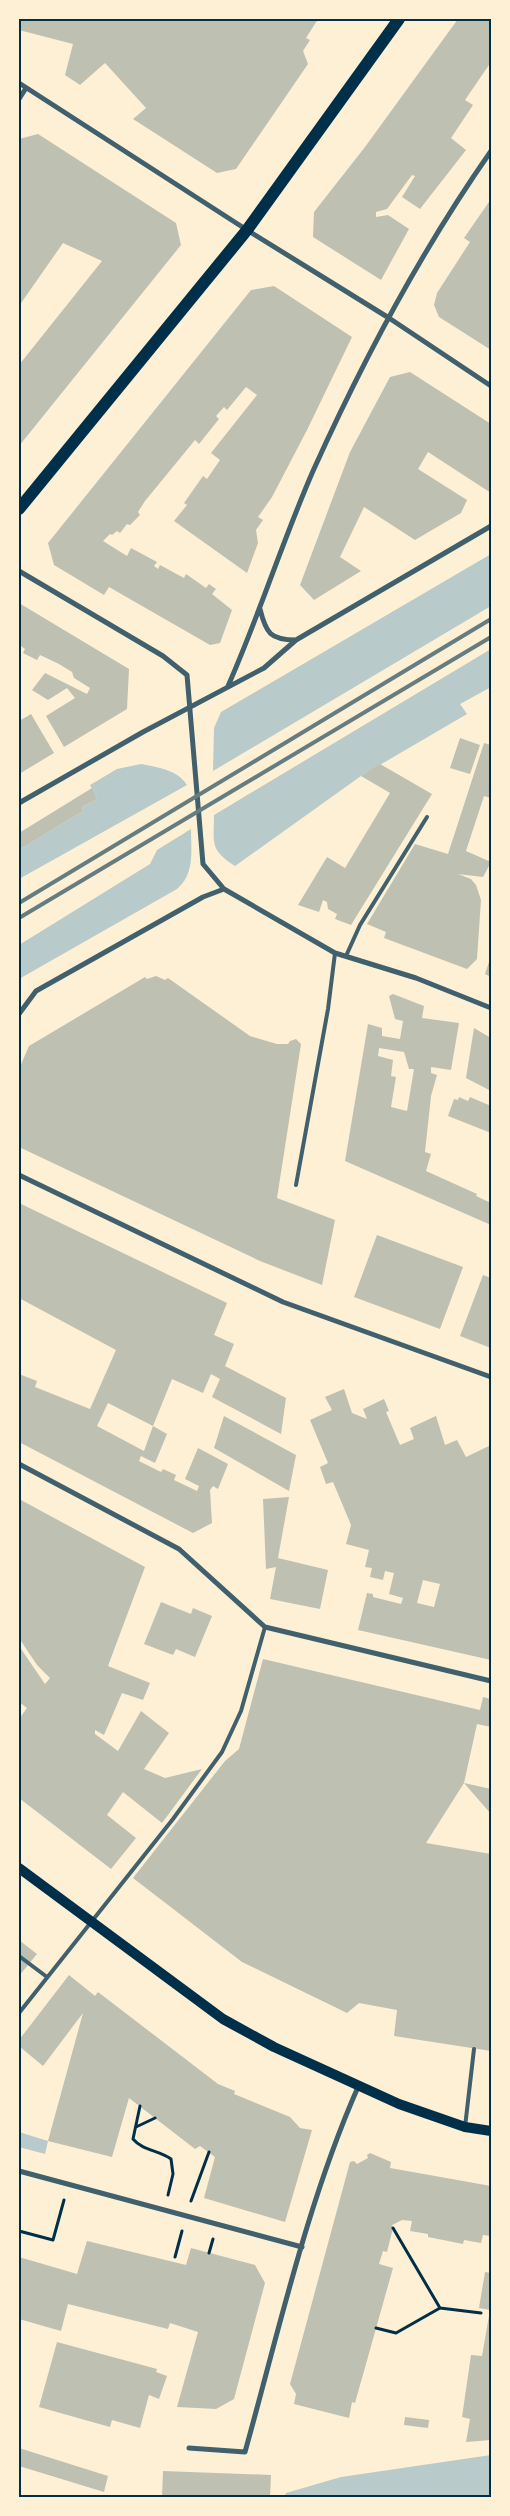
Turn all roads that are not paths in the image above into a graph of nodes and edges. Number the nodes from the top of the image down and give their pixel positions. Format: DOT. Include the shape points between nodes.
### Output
graph roads {
  1 [pos="398,19"];
  2 [pos="19,83"];
  3 [pos="26,88"];
  4 [pos="19,99"];
  5 [pos="491,151"];
  6 [pos="248,230"];
  7 [pos="389,318"];
  8 [pos="491,386"];
  9 [pos="19,509"];
  10 [pos="491,526"];
  11 [pos="19,571"];
  12 [pos="259,608"];
  13 [pos="296,640"];
  14 [pos="228,686"];
  15 [pos="188,707"];
  16 [pos="19,803"];
  17 [pos="427,817"];
  18 [pos="224,890"];
  19 [pos="335,953"];
  20 [pos="346,956"];
  21 [pos="491,1008"];
  22 [pos="19,1014"];
  23 [pos="19,1175"];
  24 [pos="296,1185"];
  25 [pos="491,1377"];
  26 [pos="19,1464"];
  27 [pos="265,1627"];
  28 [pos="491,1681"];
  29 [pos="19,1868"];
  30 [pos="91,1920"];
  31 [pos="19,1956"];
  32 [pos="47,1977"];
  33 [pos="19,2002"];
  34 [pos="24,2006"];
  35 [pos="19,2013"];
  36 [pos="474,2049"];
  37 [pos="358,2087"];
  38 [pos="465,2126"];
  39 [pos="491,2131"];
  40 [pos="19,2171"];
  41 [pos="302,2247"];
  42 [pos="188,2448"];
  1 -- 6 [label="main road"];
  2 -- 3 [label="street"];
  3 -- 4 [label="street"];
  3 -- 6 [label="street"];
  5 -- 7 [label="street" via="458,198"];
  6 -- 7 [label="street"];
  6 -- 9 [label="main road"];
  7 -- 8 [label="street"];
  7 -- 12 [label="street" via="313,472"];
  10 -- 13 [label="street"];
  11 -- 15 [label="street" via="163,656 187,674"];
  12 -- 13 [label="street" via="263,624 271,636"];
  12 -- 14 [label="street"];
  13 -- 14 [label="street" via="264,668"];
  14 -- 15 [label="street"];
  15 -- 16 [label="street"];
  15 -- 18 [label="street" via="203,864"];
  17 -- 20 [label="lane" via="360,925"];
  18 -- 19 [label="street"];
  18 -- 22 [label="street" via="203,897 36,991"];
  19 -- 20 [label="street"];
  19 -- 24 [label="lane"];
  20 -- 21 [label="street" via="416,978"];
  23 -- 25 [label="street" via="283,1302"];
  26 -- 27 [label="street" via="179,1549"];
  27 -- 28 [label="street"];
  27 -- 30 [label="lane" via="241,1710 222,1752 173,1819"];
  29 -- 30 [label="main road"];
  30 -- 32 [label="lane"];
  30 -- 37 [label="main road" via="223,2019"];
  31 -- 32 [label="lane"];
  32 -- 34 [label="lane"];
  33 -- 34 [label="lane"];
  34 -- 35 [label="lane"];
  36 -- 38 [label="lane"];
  37 -- 38 [label="main road"];
  37 -- 41 [label="street" via="337,2134"];
  38 -- 39 [label="main road"];
  40 -- 41 [label="street"];
  41 -- 42 [label="street" via="245,2452"];
}
